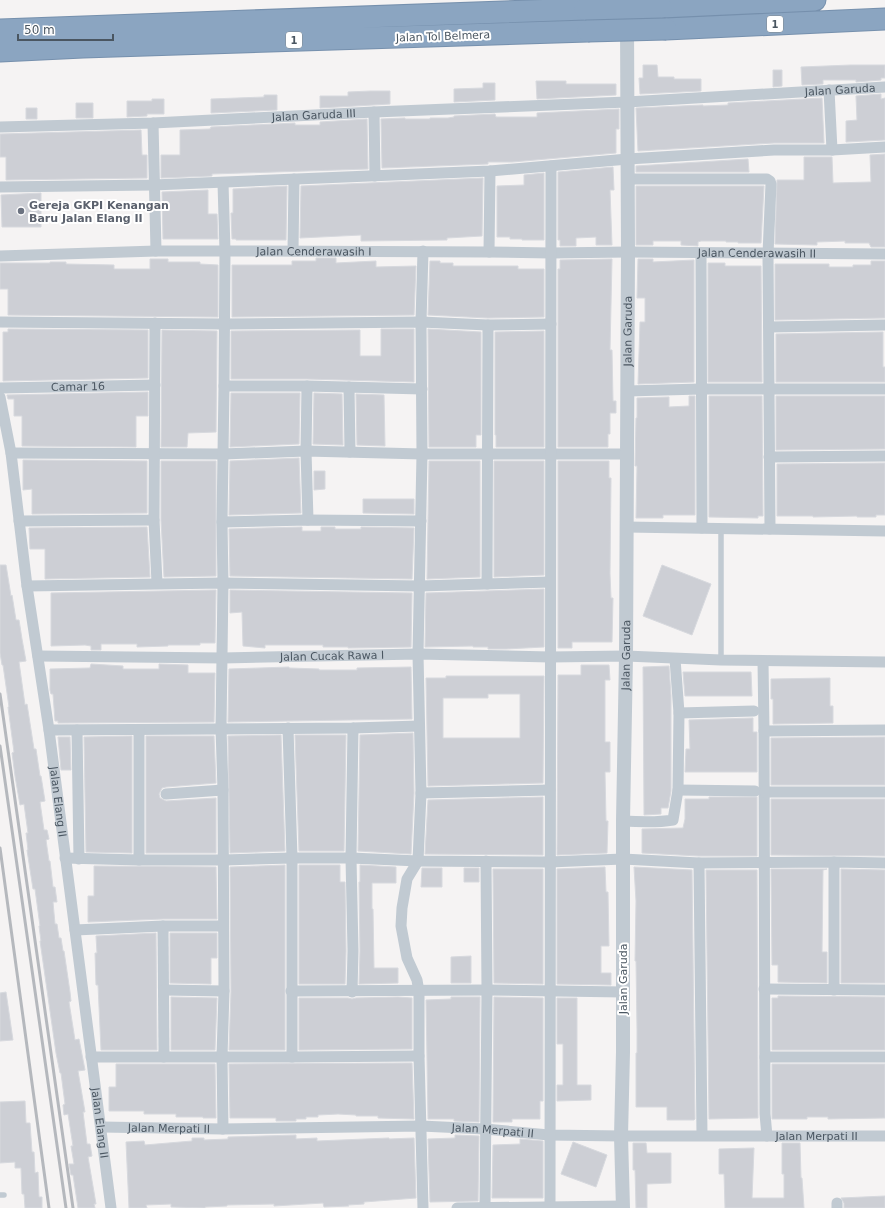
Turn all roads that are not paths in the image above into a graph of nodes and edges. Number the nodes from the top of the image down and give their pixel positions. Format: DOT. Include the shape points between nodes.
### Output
graph roads {
  1 [pos="627,0"];
  2 [pos="815,0"];
  3 [pos="885,19"];
  4 [pos="0,30"];
  5 [pos="0,51"];
  6 [pos="885,87"];
  7 [pos="829,90"];
  8 [pos="627,102"];
  9 [pos="374,112"];
  10 [pos="153,123"];
  11 [pos="0,127"];
  12 [pos="885,148"];
  13 [pos="832,150"];
  14 [pos="628,159"];
  15 [pos="551,166"];
  16 [pos="490,171"];
  17 [pos="375,176"];
  18 [pos="294,179"];
  19 [pos="628,180"];
  20 [pos="223,183"];
  21 [pos="154,185"];
  22 [pos="0,187"];
  23 [pos="156,251"];
  24 [pos="225,251"];
  25 [pos="293,251"];
  26 [pos="423,251"];
  27 [pos="489,252"];
  28 [pos="628,252"];
  29 [pos="551,253"];
  30 [pos="701,253"];
  31 [pos="768,254"];
  32 [pos="885,254"];
  33 [pos="0,256"];
  34 [pos="0,322"];
  35 [pos="421,322"];
  36 [pos="155,323"];
  37 [pos="224,324"];
  38 [pos="488,324"];
  39 [pos="551,324"];
  40 [pos="885,325"];
  41 [pos="769,327"];
  42 [pos="155,385"];
  43 [pos="224,386"];
  44 [pos="307,386"];
  45 [pos="349,387"];
  46 [pos="0,388"];
  47 [pos="422,389"];
  48 [pos="701,389"];
  49 [pos="769,389"];
  50 [pos="885,389"];
  51 [pos="627,391"];
  52 [pos="0,397"];
  53 [pos="306,451"];
  54 [pos="350,452"];
  55 [pos="11,453"];
  56 [pos="488,453"];
  57 [pos="154,454"];
  58 [pos="223,454"];
  59 [pos="422,454"];
  60 [pos="550,454"];
  61 [pos="627,454"];
  62 [pos="769,456"];
  63 [pos="885,456"];
  64 [pos="154,520"];
  65 [pos="308,520"];
  66 [pos="421,520"];
  67 [pos="19,521"];
  68 [pos="222,522"];
  69 [pos="626,527"];
  70 [pos="702,528"];
  71 [pos="721,528"];
  72 [pos="770,529"];
  73 [pos="885,531"];
  74 [pos="550,582"];
  75 [pos="157,583"];
  76 [pos="223,583"];
  77 [pos="487,584"];
  78 [pos="27,586"];
  79 [pos="420,586"];
  80 [pos="418,654"];
  81 [pos="38,656"];
  82 [pos="626,656"];
  83 [pos="550,657"];
  84 [pos="223,658"];
  85 [pos="675,659"];
  86 [pos="721,660"];
  87 [pos="763,661"];
  88 [pos="885,662"];
  89 [pos="754,711"];
  90 [pos="679,713"];
  91 [pos="419,726"];
  92 [pos="221,728"];
  93 [pos="288,728"];
  94 [pos="353,728"];
  95 [pos="49,730"];
  96 [pos="78,730"];
  97 [pos="138,730"];
  98 [pos="885,730"];
  99 [pos="764,731"];
  100 [pos="223,790"];
  101 [pos="550,790"];
  102 [pos="678,790"];
  103 [pos="760,792"];
  104 [pos="885,792"];
  105 [pos="421,793"];
  106 [pos="166,794"];
  107 [pos="623,821"];
  108 [pos="65,858"];
  109 [pos="292,858"];
  110 [pos="351,858"];
  111 [pos="79,859"];
  112 [pos="623,859"];
  113 [pos="139,860"];
  114 [pos="224,860"];
  115 [pos="418,861"];
  116 [pos="486,861"];
  117 [pos="549,862"];
  118 [pos="764,862"];
  119 [pos="834,862"];
  120 [pos="699,863"];
  121 [pos="885,864"];
  122 [pos="163,926"];
  123 [pos="223,926"];
  124 [pos="75,930"];
  125 [pos="764,989"];
  126 [pos="164,990"];
  127 [pos="487,990"];
  128 [pos="834,990"];
  129 [pos="885,990"];
  130 [pos="224,991"];
  131 [pos="291,991"];
  132 [pos="550,991"];
  133 [pos="352,992"];
  134 [pos="420,992"];
  135 [pos="623,992"];
  136 [pos="419,1056"];
  137 [pos="91,1057"];
  138 [pos="164,1057"];
  139 [pos="222,1057"];
  140 [pos="292,1057"];
  141 [pos="765,1057"];
  142 [pos="885,1057"];
  143 [pos="421,1126"];
  144 [pos="101,1127"];
  145 [pos="223,1129"];
  146 [pos="485,1129"];
  147 [pos="549,1135"];
  148 [pos="702,1135"];
  149 [pos="621,1136"];
  150 [pos="767,1136"];
  151 [pos="885,1136"];
  152 [pos="485,1207"];
  153 [pos="550,1207"];
  154 [pos="623,1207"];
  155 [pos="111,1208"];
  156 [pos="424,1208"];
  157 [pos="457,1208"];
  1 -- 8 [label="street, Jalan Garuda"];
  2 -- 4 [label="highway, Jalan Tol Belmera / 1, bridge"];
  3 -- 5 [label="highway, Jalan Tol Belmera / 1, bridge" via="666,29"];
  6 -- 7 [label="street, Jalan Garuda"];
  7 -- 8 [label="street, Jalan Garuda"];
  7 -- 13 [label="street"];
  8 -- 9 [label="street, Jalan Garuda III"];
  8 -- 14 [label="street, Jalan Garuda"];
  9 -- 10 [label="street, Jalan Garuda III"];
  9 -- 17 [label="street"];
  10 -- 11 [label="street, Jalan Garuda III"];
  10 -- 21 [label="street"];
  12 -- 13 [label="street"];
  13 -- 14 [label="street" via="774,150"];
  14 -- 15 [label="street"];
  14 -- 19 [label="street, Jalan Garuda"];
  15 -- 16 [label="street"];
  15 -- 29 [label="street"];
  16 -- 17 [label="street"];
  16 -- 27 [label="street"];
  17 -- 18 [label="street"];
  18 -- 20 [label="street"];
  18 -- 25 [label="street"];
  19 -- 28 [label="street, Jalan Garuda"];
  19 -- 31 [label="street" via="768,179 771,184"];
  20 -- 21 [label="street"];
  20 -- 24 [label="street"];
  21 -- 22 [label="street"];
  21 -- 23 [label="street"];
  23 -- 24 [label="street, Jalan Cenderawasih I"];
  23 -- 33 [label="street, Jalan Cenderawasih I"];
  24 -- 25 [label="street, Jalan Cenderawasih I"];
  24 -- 37 [label="street"];
  25 -- 26 [label="street, Jalan Cenderawasih I"];
  26 -- 27 [label="street, Jalan Cenderawasih I"];
  26 -- 35 [label="street"];
  27 -- 29 [label="street, Jalan Cenderawasih I"];
  28 -- 29 [label="street, Jalan Cenderawasih I"];
  28 -- 30 [label="street, Jalan Cenderawasih II"];
  28 -- 51 [label="street, Jalan Garuda"];
  29 -- 39 [label="street"];
  30 -- 31 [label="street, Jalan Cenderawasih II"];
  30 -- 48 [label="street"];
  31 -- 32 [label="street, Jalan Cenderawasih II"];
  31 -- 41 [label="street"];
  34 -- 36 [label="street"];
  35 -- 37 [label="street"];
  35 -- 38 [label="street"];
  35 -- 47 [label="street"];
  36 -- 37 [label="street"];
  36 -- 42 [label="street"];
  37 -- 43 [label="street"];
  38 -- 39 [label="street"];
  38 -- 56 [label="street"];
  39 -- 60 [label="street"];
  40 -- 41 [label="street"];
  41 -- 49 [label="street"];
  42 -- 46 [label="street, Camar 16"];
  42 -- 57 [label="street"];
  43 -- 44 [label="street"];
  43 -- 58 [label="street"];
  44 -- 45 [label="street"];
  44 -- 53 [label="street"];
  45 -- 47 [label="street"];
  45 -- 54 [label="street"];
  47 -- 59 [label="street"];
  48 -- 49 [label="street"];
  48 -- 51 [label="street"];
  48 -- 70 [label="street"];
  49 -- 50 [label="street"];
  49 -- 62 [label="street"];
  51 -- 61 [label="street, Jalan Garuda"];
  52 -- 55 [label="street, Jalan Elang II"];
  53 -- 54 [label="street"];
  53 -- 58 [label="street"];
  53 -- 65 [label="street"];
  54 -- 59 [label="street"];
  55 -- 57 [label="street"];
  55 -- 67 [label="street, Jalan Elang II"];
  56 -- 59 [label="street"];
  56 -- 60 [label="street"];
  56 -- 77 [label="street"];
  57 -- 58 [label="street"];
  57 -- 64 [label="street"];
  58 -- 68 [label="street"];
  59 -- 66 [label="street"];
  60 -- 61 [label="street"];
  60 -- 74 [label="street"];
  61 -- 69 [label="street, Jalan Garuda"];
  62 -- 63 [label="street"];
  62 -- 72 [label="street"];
  64 -- 67 [label="street"];
  64 -- 75 [label="street"];
  65 -- 66 [label="street"];
  65 -- 68 [label="street"];
  66 -- 79 [label="street"];
  67 -- 78 [label="street, Jalan Elang II"];
  68 -- 76 [label="street"];
  69 -- 70 [label="street"];
  69 -- 82 [label="street, Jalan Garuda"];
  70 -- 71 [label="street"];
  71 -- 72 [label="street"];
  71 -- 86 [label="lane"];
  72 -- 73 [label="street"];
  74 -- 77 [label="street"];
  74 -- 83 [label="street"];
  75 -- 76 [label="street"];
  75 -- 78 [label="street"];
  76 -- 79 [label="street"];
  76 -- 84 [label="street"];
  77 -- 79 [label="street"];
  78 -- 81 [label="street, Jalan Elang II"];
  79 -- 80 [label="street"];
  80 -- 83 [label="street, Jalan Cucak Rawa I"];
  80 -- 84 [label="street, Jalan Cucak Rawa I"];
  80 -- 91 [label="street"];
  81 -- 84 [label="street, Jalan Cucak Rawa I"];
  81 -- 95 [label="street, Jalan Elang II"];
  82 -- 83 [label="street, Jalan Cucak Rawa I"];
  82 -- 85 [label="street, Jalan Cucak Rawa I"];
  82 -- 107 [label="street, Jalan Garuda"];
  83 -- 101 [label="street"];
  84 -- 92 [label="street"];
  85 -- 86 [label="street, Jalan Cucak Rawa I"];
  85 -- 90 [label="street"];
  86 -- 87 [label="street, Jalan Cucak Rawa I"];
  87 -- 88 [label="street, Jalan Cucak Rawa I"];
  87 -- 99 [label="street"];
  89 -- 90 [label="street"];
  90 -- 102 [label="street"];
  91 -- 94 [label="street"];
  91 -- 105 [label="street"];
  92 -- 93 [label="street"];
  92 -- 97 [label="street"];
  92 -- 100 [label="street"];
  93 -- 94 [label="street"];
  93 -- 109 [label="street"];
  94 -- 110 [label="street"];
  95 -- 96 [label="street"];
  95 -- 108 [label="street, Jalan Elang II"];
  96 -- 97 [label="street"];
  96 -- 111 [label="street"];
  97 -- 113 [label="street"];
  98 -- 99 [label="street"];
  99 -- 103 [label="street"];
  100 -- 106 [label="street"];
  100 -- 114 [label="street"];
  101 -- 105 [label="street"];
  101 -- 117 [label="street"];
  102 -- 103 [label="street"];
  102 -- 107 [label="street" via="672,820"];
  103 -- 104 [label="street"];
  103 -- 118 [label="street"];
  105 -- 115 [label="street"];
  107 -- 112 [label="street, Jalan Garuda"];
  108 -- 111 [label="street"];
  108 -- 124 [label="street, Jalan Elang II"];
  109 -- 110 [label="street"];
  109 -- 114 [label="street"];
  109 -- 131 [label="street"];
  110 -- 115 [label="street"];
  110 -- 133 [label="street"];
  111 -- 113 [label="street"];
  112 -- 117 [label="street"];
  112 -- 120 [label="street"];
  112 -- 135 [label="street, Jalan Garuda"];
  113 -- 114 [label="street"];
  114 -- 123 [label="street"];
  115 -- 116 [label="street"];
  115 -- 134 [label="street" via="407,879 401,926 407,958"];
  116 -- 117 [label="street"];
  116 -- 127 [label="street"];
  117 -- 132 [label="street"];
  118 -- 119 [label="street"];
  118 -- 120 [label="street"];
  118 -- 125 [label="street"];
  119 -- 121 [label="street"];
  119 -- 128 [label="street"];
  120 -- 148 [label="street"];
  122 -- 123 [label="street"];
  122 -- 124 [label="street"];
  122 -- 126 [label="street"];
  123 -- 130 [label="street"];
  124 -- 137 [label="street, Jalan Elang II"];
  125 -- 128 [label="street"];
  125 -- 141 [label="street"];
  126 -- 130 [label="street"];
  126 -- 138 [label="street"];
  127 -- 132 [label="street"];
  127 -- 134 [label="street"];
  127 -- 146 [label="street"];
  128 -- 129 [label="street"];
  130 -- 139 [label="street"];
  131 -- 133 [label="street"];
  131 -- 140 [label="street"];
  132 -- 135 [label="street"];
  132 -- 147 [label="street"];
  133 -- 134 [label="street"];
  134 -- 136 [label="street"];
  135 -- 149 [label="street, Jalan Garuda"];
  136 -- 140 [label="street"];
  136 -- 143 [label="street"];
  137 -- 138 [label="street"];
  137 -- 144 [label="street, Jalan Elang II"];
  138 -- 139 [label="street"];
  139 -- 140 [label="street"];
  139 -- 145 [label="street"];
  141 -- 142 [label="street"];
  141 -- 150 [label="street"];
  143 -- 145 [label="street, Jalan Merpati II"];
  143 -- 146 [label="street, Jalan Merpati II"];
  143 -- 156 [label="street"];
  144 -- 145 [label="street, Jalan Merpati II"];
  144 -- 155 [label="street, Jalan Elang II"];
  146 -- 147 [label="street, Jalan Merpati II"];
  146 -- 152 [label="street"];
  147 -- 149 [label="street, Jalan Merpati II"];
  147 -- 153 [label="street"];
  148 -- 149 [label="street, Jalan Merpati II"];
  148 -- 150 [label="street, Jalan Merpati II"];
  149 -- 154 [label="street, Jalan Garuda"];
  150 -- 151 [label="street, Jalan Merpati II"];
  152 -- 153 [label="street"];
  152 -- 157 [label="street"];
  153 -- 154 [label="street"];
}
